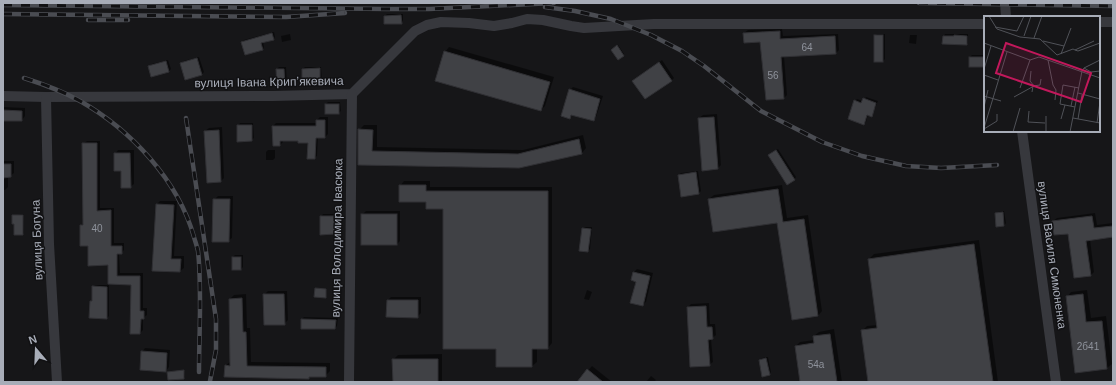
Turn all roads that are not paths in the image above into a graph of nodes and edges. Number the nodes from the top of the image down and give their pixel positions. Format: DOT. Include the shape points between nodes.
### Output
graph roads {
  1 [pos="1005,3"];
  2 [pos="1006,16"];
  3 [pos="1100,22"];
  4 [pos="1113,22"];
  5 [pos="984,24"];
  6 [pos="352,94"];
  7 [pos="3,96"];
  8 [pos="46,97"];
  9 [pos="1022,132"];
  10 [pos="56,382"];
  11 [pos="349,382"];
  12 [pos="1056,382"];
  1 -- 2 [label="street"];
  3 -- 4 [label="street"];
  5 -- 6 [label="street, вулиця Івана Крипʼякевича" via="654,24 584,28 527,19 494,26 441,22 415,31"];
  6 -- 8 [label="street, вулиця Івана Крипʼякевича"];
  6 -- 11 [label="street, вулиця Володимира Івасюка"];
  7 -- 8 [label="street, вулиця Івана Крипʼякевича"];
  8 -- 10 [label="street, вулиця Богуна" via="49,244"];
  9 -- 12 [label="street, вулиця Василя Симоненка"];
}
